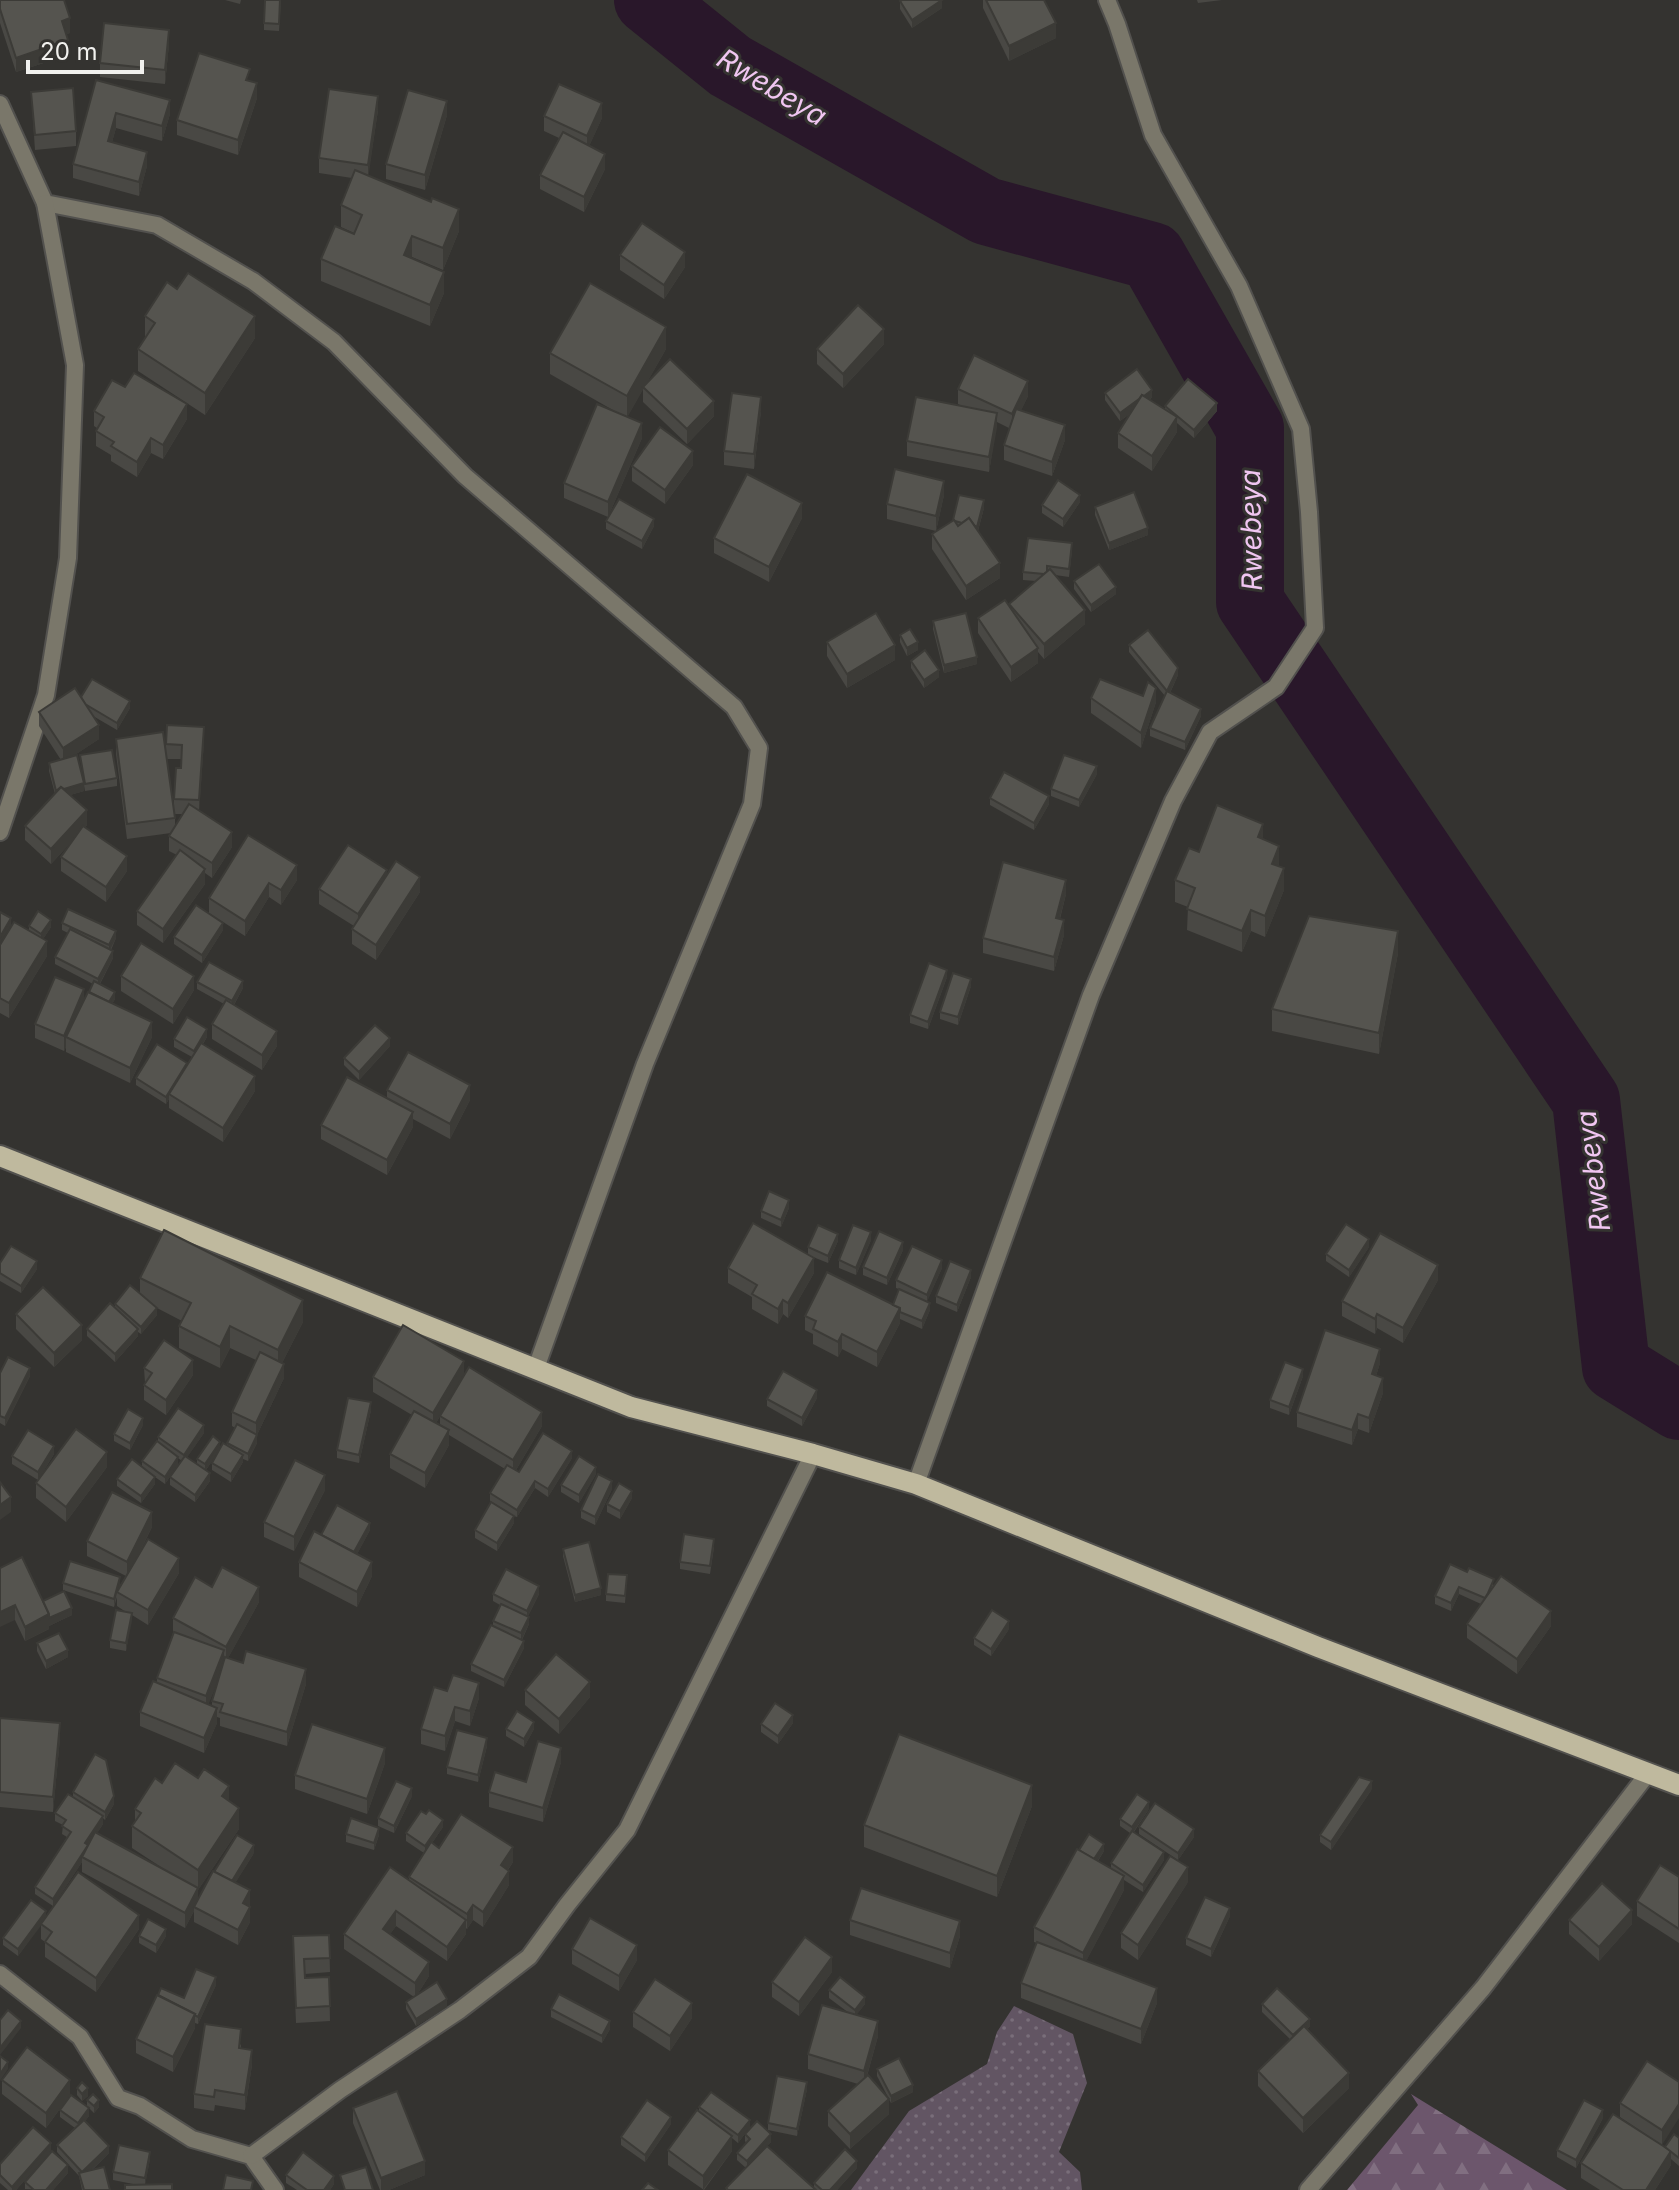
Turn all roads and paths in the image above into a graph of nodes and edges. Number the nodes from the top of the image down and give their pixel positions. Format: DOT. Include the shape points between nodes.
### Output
graph roads {
  1 [pos="1107,0"];
  2 [pos="0,104"];
  3 [pos="45,203"];
  4 [pos="0,832"];
  5 [pos="0,1156"];
  6 [pos="536,1368"];
  7 [pos="813,1454"];
  8 [pos="916,1484"];
  9 [pos="1649,1772"];
  10 [pos="1679,1785"];
  11 [pos="0,1974"];
  12 [pos="251,2156"];
  13 [pos="275,2190"];
  14 [pos="1308,2190"];
  1 -- 8 [label="street" via="1153,135 1239,286 1301,429 1315,628 1276,687 1210,732 1173,801 1091,995"];
  2 -- 3 [label="street"];
  3 -- 4 [label="street" via="75,365 68,558 46,695"];
  3 -- 6 [label="street" via="157,225 253,281 334,342 465,476 734,707 759,748 752,804 645,1064"];
  5 -- 6 [label="main road"];
  6 -- 7 [label="main road" via="631,1407"];
  7 -- 8 [label="main road"];
  7 -- 12 [label="street" via="627,1830 529,1957"];
  8 -- 9 [label="main road" via="1318,1647"];
  9 -- 10 [label="main road"];
  9 -- 14 [label="street" via="1483,1988"];
  11 -- 12 [label="street" via="80,2037 118,2098 192,2139"];
  12 -- 13 [label="street"];
}
